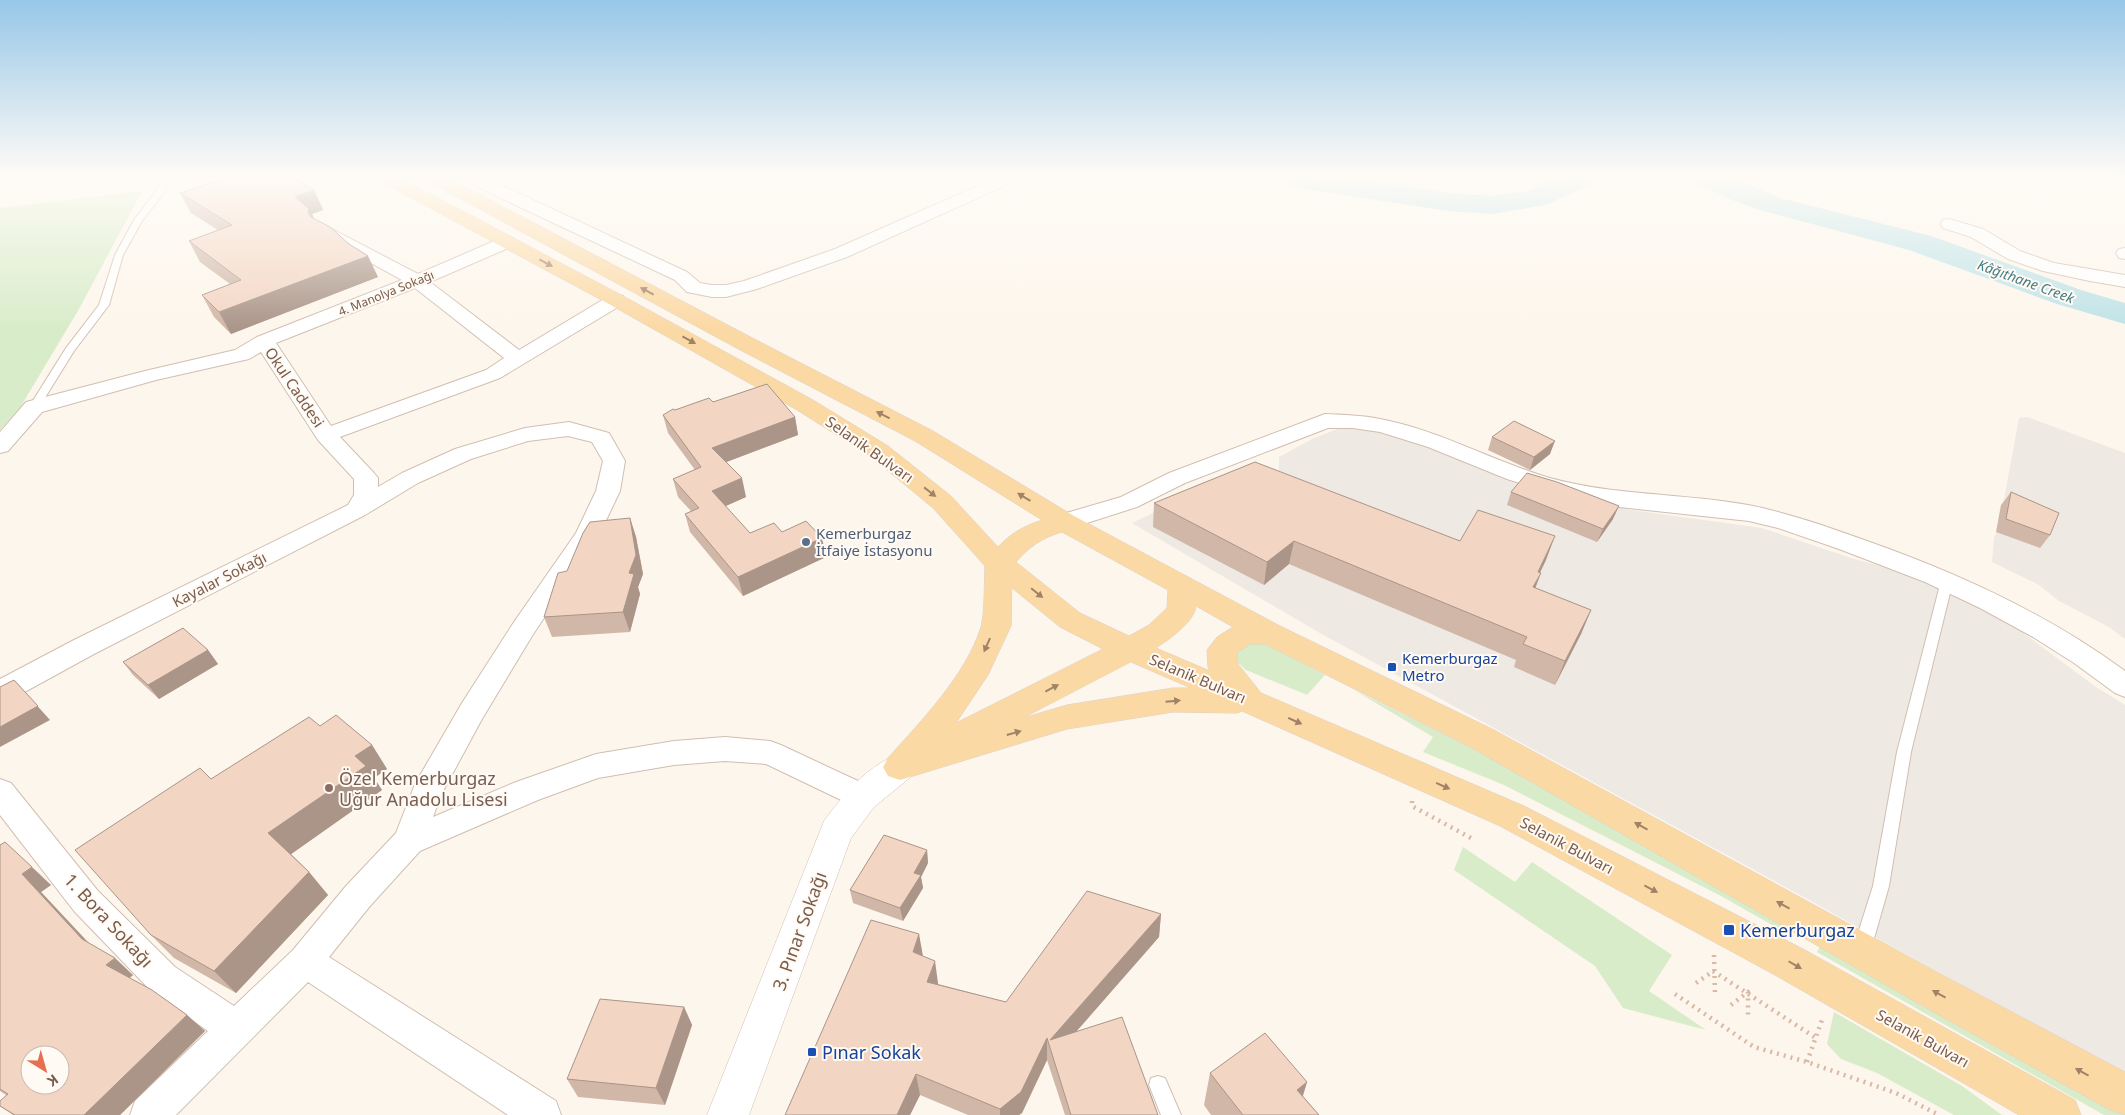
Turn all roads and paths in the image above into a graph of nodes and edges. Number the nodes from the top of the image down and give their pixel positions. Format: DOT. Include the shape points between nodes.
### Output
graph roads {
  1 [pos="135,226"];
  2 [pos="477,226"];
  3 [pos="550,226"];
  4 [pos="573,226"];
  5 [pos="901,226"];
  6 [pos="1955,226"];
  7 [pos="328,232"];
  8 [pos="507,242"];
  9 [pos="417,281"];
  10 [pos="2125,281"];
  11 [pos="616,300"];
  12 [pos="264,341"];
  13 [pos="519,360"];
  14 [pos="34,407"];
  15 [pos="326,435"];
  16 [pos="0,446"];
  17 [pos="356,510"];
  18 [pos="1066,522"];
  19 [pos="999,563"];
  20 [pos="1947,581"];
  21 [pos="1182,587"];
  22 [pos="1270,634"];
  23 [pos="1130,649"];
  24 [pos="2125,686"];
  25 [pos="0,692"];
  26 [pos="1250,701"];
  27 [pos="900,767"];
  28 [pos="0,792"];
  29 [pos="862,797"];
  30 [pos="409,841"];
  31 [pos="1714,950"];
  32 [pos="1862,950"];
  33 [pos="305,961"];
  34 [pos="1713,972"];
  35 [pos="1696,983"];
  36 [pos="1748,992"];
  37 [pos="1675,994"];
  38 [pos="1714,994"];
  39 [pos="1731,1005"];
  40 [pos="1825,1013"];
  41 [pos="1748,1016"];
  42 [pos="236,1029"];
  43 [pos="1816,1038"];
  44 [pos="1807,1062"];
  45 [pos="1158,1085"];
  46 [pos="2125,1095"];
  47 [pos="149,1115"];
  48 [pos="542,1115"];
  49 [pos="728,1115"];
  50 [pos="1171,1115"];
  51 [pos="1939,1115"];
  52 [pos="2060,1115"];
  1 -- 14 [label="lane" via="119,255 104,305 70,350"];
  2 -- 8 [label="main road, Selanik Bulvarı"];
  18 -- 3 [label="main road, Selanik Bulvarı, one-way" via="924,436 761,352"];
  4 -- 5 [label="street" via="681,276 694,288 726,291 841,253"];
  6 -- 10 [label="street" via="2049,267"];
  7 -- 9 [label="street"];
  8 -- 9 [label="street, 4. Manolya Sokağı"];
  8 -- 11 [label="main road, Selanik Bulvarı, one-way"];
  9 -- 12 [label="street, 4. Manolya Sokağı"];
  9 -- 13 [label="street"];
  11 -- 13 [label="street, Okul Caddesi"];
  11 -- 19 [label="main road, Selanik Bulvarı, one-way" via="805,405 879,452 942,502"];
  12 -- 14 [label="street, Okul Caddesi" via="242,355"];
  12 -- 15 [label="street, Okul Caddesi"];
  13 -- 15 [label="street, Okul Caddesi" via="493,374"];
  14 -- 16 [label="street"];
  15 -- 17 [label="street" via="366,478 366,494"];
  17 -- 25 [label="street, Kayalar Sokağı"];
  17 -- 30 [label="street, Kayalar Sokağı" via="410,478 463,454 525,434 569,429 601,438 614,461 608,491 587,535 472,711 426,793"];
  18 -- 19 [label="main road" via="1036,531 1019,541"];
  18 -- 20 [label="street" via="1129,502 1177,478 1306,427 1325,421 1345,420 1402,430 1542,483 1626,500 1766,517 1910,564"];
  18 -- 21 [label="main road, Selanik Bulvarı"];
  19 -- 23 [label="main road, Selanik Bulvarı, one-way" via="1070,620"];
  19 -- 27 [label="main road, one-way" via="996,626 977,667 947,712"];
  20 -- 24 [label="street" via="2070,646"];
  20 -- 32 [label="lane" via="1904,752 1881,886"];
  21 -- 22 [label="main road, Selanik Bulvarı"];
  21 -- 23 [label="main road" via="1181,611 1159,632"];
  22 -- 26 [label="main road" via="1253,632 1235,637 1222,650 1223,667"];
  32 -- 22 [label="main road, Selanik Bulvarı, one-way" via="1483,738"];
  23 -- 26 [label="main road, Selanik Bulvarı"];
  27 -- 23 [label="main road, one-way"];
  27 -- 26 [label="main road, one-way" via="1067,718 1173,700"];
  26 -- 52 [label="main road, Selanik Bulvarı, one-way" via="1512,816 1789,962"];
  27 -- 29 [label="street, 3. Pınar Sokağı"];
  28 -- 42 [label="street, 1. Bora Sokağı" via="86,901 164,979"];
  29 -- 30 [label="street" via="770,753 725,749 596,766"];
  29 -- 49 [label="street, 3. Pınar Sokağı" via="836,831"];
  30 -- 33 [label="street" via="358,896"];
  31 -- 34 [label="path"];
  46 -- 32 [label="main road, Selanik Bulvarı, one-way"];
  33 -- 42 [label="street"];
  33 -- 48 [label="street"];
  34 -- 35 [label="path"];
  34 -- 36 [label="path"];
  34 -- 38 [label="path"];
  36 -- 39 [label="path"];
  36 -- 41 [label="path"];
  36 -- 43 [label="path"];
  37 -- 44 [label="path" via="1754,1047"];
  40 -- 43 [label="path"];
  42 -- 47 [label="street"];
  43 -- 44 [label="path"];
  44 -- 51 [label="path" via="1896,1093"];
  45 -- 50 [label="lane"];
}
